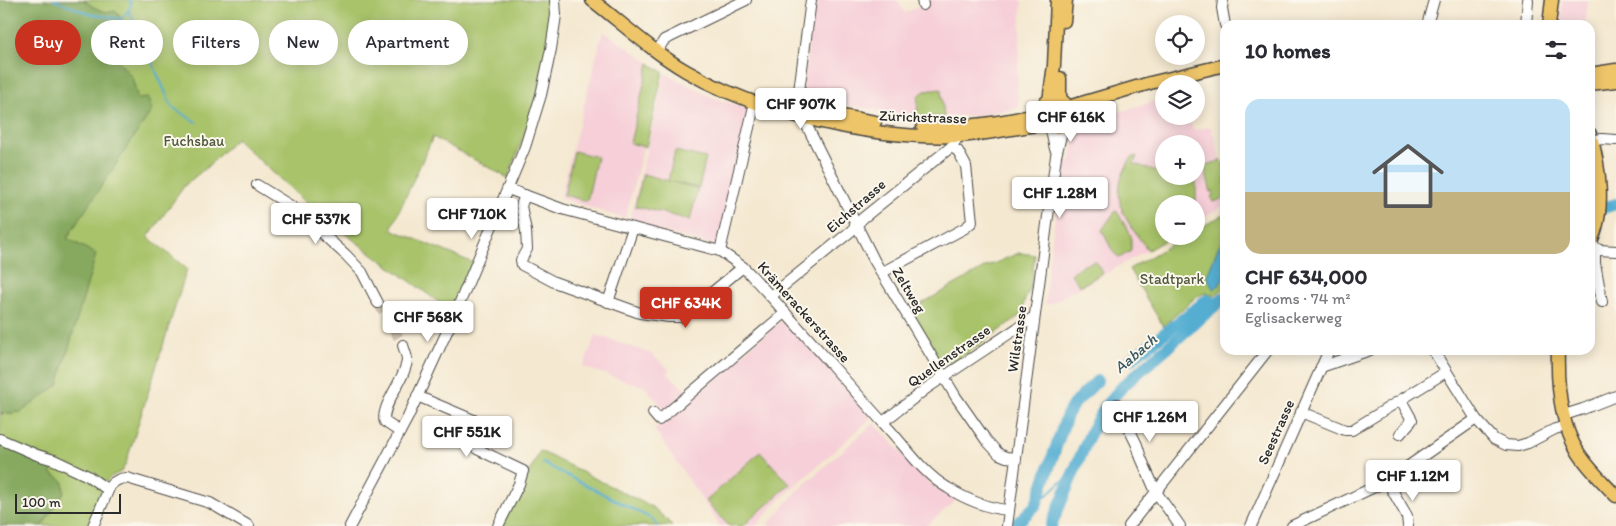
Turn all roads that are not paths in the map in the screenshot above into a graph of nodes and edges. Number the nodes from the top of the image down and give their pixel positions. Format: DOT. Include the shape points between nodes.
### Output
graph roads {
  1 [pos="554,0"];
  2 [pos="564,0"];
  3 [pos="592,0"];
  4 [pos="605,0"];
  5 [pos="746,0"];
  6 [pos="811,0"];
  7 [pos="1057,0"];
  8 [pos="1066,0"];
  9 [pos="1223,0"];
  10 [pos="1434,0"];
  11 [pos="1528,0"];
  12 [pos="1552,0"];
  13 [pos="556,15"];
  14 [pos="1224,20"];
  15 [pos="1428,20"];
  16 [pos="1526,20"];
  17 [pos="1550,20"];
  18 [pos="661,45"];
  19 [pos="1220,66"];
  20 [pos="1220,67"];
  21 [pos="1616,70"];
  22 [pos="1595,73"];
  23 [pos="1200,75"];
  24 [pos="1616,81"];
  25 [pos="1595,83"];
  26 [pos="1155,90"];
  27 [pos="755,102"];
  28 [pos="1062,110"];
  29 [pos="800,111"];
  30 [pos="1046,121"];
  31 [pos="1595,138"];
  32 [pos="1616,140"];
  33 [pos="955,142"];
  34 [pos="1595,155"];
  35 [pos="1056,156"];
  36 [pos="257,185"];
  37 [pos="508,189"];
  38 [pos="525,195"];
  39 [pos="856,226"];
  40 [pos="633,228"];
  41 [pos="1595,234"];
  42 [pos="1595,246"];
  43 [pos="720,251"];
  44 [pos="1616,251"];
  45 [pos="1595,263"];
  46 [pos="743,267"];
  47 [pos="881,273"];
  48 [pos="771,296"];
  49 [pos="608,302"];
  50 [pos="1602,302"];
  51 [pos="378,303"];
  52 [pos="786,313"];
  53 [pos="1034,317"];
  54 [pos="403,345"];
  55 [pos="1264,355"];
  56 [pos="1327,355"];
  57 [pos="1356,355"];
  58 [pos="1436,355"];
  59 [pos="1558,355"];
  60 [pos="1321,367"];
  61 [pos="1446,372"];
  62 [pos="944,377"];
  63 [pos="417,396"];
  64 [pos="1616,396"];
  65 [pos="1401,400"];
  66 [pos="1117,404"];
  67 [pos="1301,412"];
  68 [pos="653,413"];
  69 [pos="1476,419"];
  70 [pos="1565,420"];
  71 [pos="883,422"];
  72 [pos="400,432"];
  73 [pos="1400,434"];
  74 [pos="0,440"];
  75 [pos="1016,458"];
  76 [pos="1387,482"];
  77 [pos="108,490"];
  78 [pos="1156,492"];
  79 [pos="1616,496"];
  80 [pos="1009,510"];
  81 [pos="93,526"];
  82 [pos="249,526"];
  83 [pos="350,526"];
  84 [pos="498,526"];
  85 [pos="1007,526"];
  86 [pos="1129,526"];
  87 [pos="1180,526"];
  88 [pos="1251,526"];
  89 [pos="1292,526"];
  90 [pos="1408,526"];
  1 -- 13 [label="street"];
  2 -- 13 [label="street"];
  3 -- 27 [label="main road, Zürichstrasse" via="658,53 685,70"];
  4 -- 18 [label="main road, Zürichstrasse"];
  5 -- 18 [label="street" via="664,40"];
  6 -- 29 [label="street"];
  7 -- 28 [label="main road" via="1053,74"];
  8 -- 28 [label="main road" via="1060,94"];
  9 -- 14 [label="street"];
  10 -- 15 [label="street"];
  11 -- 16 [label="street"];
  12 -- 17 [label="main road"];
  13 -- 37 [label="street" via="541,95"];
  18 -- 29 [label="main road, Zürichstrasse" via="710,75"];
  19 -- 28 [label="main road"];
  20 -- 23 [label="main road"];
  21 -- 22 [label="main road"];
  24 -- 25 [label="main road"];
  26 -- 28 [label="main road"];
  27 -- 29 [label="main road, Zürichstrasse"];
  27 -- 43 [label="street"];
  28 -- 30 [label="main road" via="1057,127"];
  28 -- 30 [label="main road" via="1043,109"];
  28 -- 35 [label="street, Wilstrasse"];
  29 -- 30 [label="main road, Zürichstrasse" via="859,121 939,127"];
  29 -- 33 [label="main road, Zürichstrasse" via="857,129"];
  29 -- 39 [label="street, Zeltweg"];
  30 -- 33 [label="main road, Zürichstrasse"];
  30 -- 35 [label="street, Wilstrasse"];
  31 -- 32 [label="street"];
  33 -- 39 [label="street, Eichstrasse"];
  33 -- 47 [label="street" via="966,166 972,222"];
  34 -- 41 [label="main road" via="1599,204"];
  35 -- 53 [label="street, Wilstrasse"];
  36 -- 51 [label="street" via="291,206 346,255 362,272"];
  37 -- 38 [label="street, Krämerackerstrasse"];
  37 -- 63 [label="street"];
  38 -- 40 [label="street, Krämerackerstrasse" via="562,209"];
  38 -- 49 [label="street" via="521,206 527,249 522,265 554,282"];
  39 -- 47 [label="street, Zeltweg"];
  39 -- 48 [label="street, Eichstrasse"];
  40 -- 43 [label="street, Krämerackerstrasse"];
  40 -- 49 [label="street"];
  42 -- 44 [label="street"];
  43 -- 46 [label="street, Krämerackerstrasse"];
  45 -- 50 [label="street"];
  46 -- 48 [label="street, Krämerackerstrasse"];
  46 -- 49 [label="street" via="682,317 640,313"];
  47 -- 62 [label="street, Zeltweg"];
  48 -- 52 [label="street, Krämerackerstrasse"];
  52 -- 68 [label="street" via="659,420"];
  52 -- 71 [label="street, Krämerackerstrasse"];
  53 -- 62 [label="street, Quellenstrasse"];
  53 -- 75 [label="street, Wilstrasse"];
  54 -- 72 [label="street" via="407,358 404,372 384,414 385,422"];
  55 -- 78 [label="street"];
  56 -- 60 [label="street, Seestrasse"];
  57 -- 60 [label="street"];
  58 -- 61 [label="street"];
  59 -- 70 [label="main road" via="1558,386"];
  60 -- 67 [label="street, Seestrasse"];
  61 -- 65 [label="street"];
  61 -- 69 [label="street"];
  62 -- 71 [label="street, Quellenstrasse"];
  62 -- 75 [label="street, Zeltweg" via="986,440 999,454"];
  63 -- 72 [label="street"];
  63 -- 84 [label="street" via="488,426 477,450 523,471"];
  64 -- 70 [label="street"];
  65 -- 67 [label="street" via="1352,430"];
  65 -- 73 [label="street" via="1412,420"];
  66 -- 78 [label="street"];
  67 -- 88 [label="street, Seestrasse"];
  69 -- 70 [label="street" via="1494,440 1518,446 1555,429"];
  69 -- 76 [label="street"];
  70 -- 79 [label="main road" via="1578,452"];
  71 -- 80 [label="street, Krämerackerstrasse" via="928,472 947,488 994,508"];
  72 -- 83 [label="street"];
  74 -- 77 [label="street" via="54,460 88,476"];
  75 -- 80 [label="street, Wilstrasse"];
  76 -- 89 [label="street"];
  76 -- 90 [label="street" via="1407,516"];
  77 -- 81 [label="street"];
  77 -- 82 [label="street" via="114,481 133,479 210,502"];
  78 -- 86 [label="street"];
  78 -- 87 [label="street"];
  80 -- 85 [label="street, Wilstrasse"];
}
